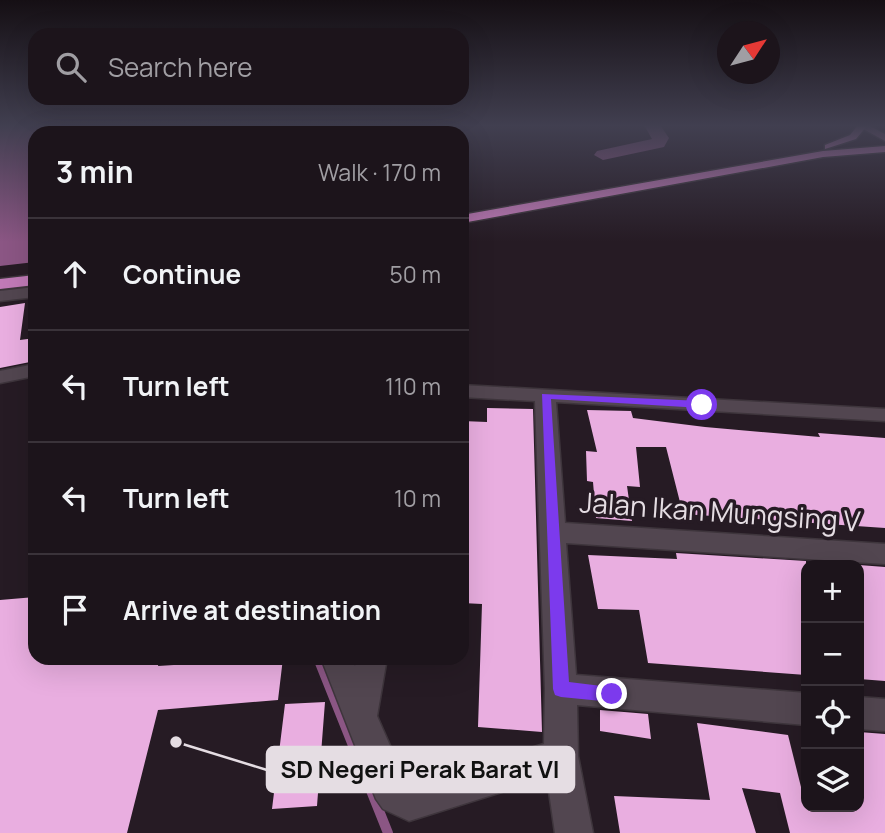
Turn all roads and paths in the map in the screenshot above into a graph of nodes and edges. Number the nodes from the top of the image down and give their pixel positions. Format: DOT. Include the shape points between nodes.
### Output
graph roads {
  1 [pos="731,164"];
  2 [pos="768,164"];
  3 [pos="469,211"];
  4 [pos="469,218"];
  5 [pos="28,272"];
  6 [pos="0,275"];
  7 [pos="28,281"];
  8 [pos="0,284"];
  9 [pos="28,293"];
  10 [pos="0,296"];
  11 [pos="28,371"];
  12 [pos="0,377"];
  13 [pos="469,391"];
  14 [pos="545,396"];
  15 [pos="885,415"];
  16 [pos="550,532"];
  17 [pos="885,554"];
  18 [pos="339,665"];
  19 [pos="371,665"];
  20 [pos="561,689"];
  21 [pos="801,709"];
  22 [pos="864,713"];
  23 [pos="885,715"];
  24 [pos="360,718"];
  25 [pos="561,756"];
  26 [pos="573,833"];
  1 -- 3 [label="highway"];
  2 -- 4 [label="highway"];
  5 -- 6 [label="highway"];
  7 -- 8 [label="highway"];
  9 -- 10 [label="street"];
  11 -- 12 [label="street"];
  13 -- 14 [label="street"];
  14 -- 15 [label="street"];
  14 -- 16 [label="street"];
  16 -- 17 [label="street, Jalan Ikan Mungsing V"];
  16 -- 20 [label="street"];
  18 -- 24 [label="street"];
  19 -- 24 [label="street"];
  20 -- 21 [label="street"];
  20 -- 25 [label="street"];
  22 -- 23 [label="street"];
  24 -- 25 [label="street" via="389,786 409,803"];
  25 -- 26 [label="street"];
}
